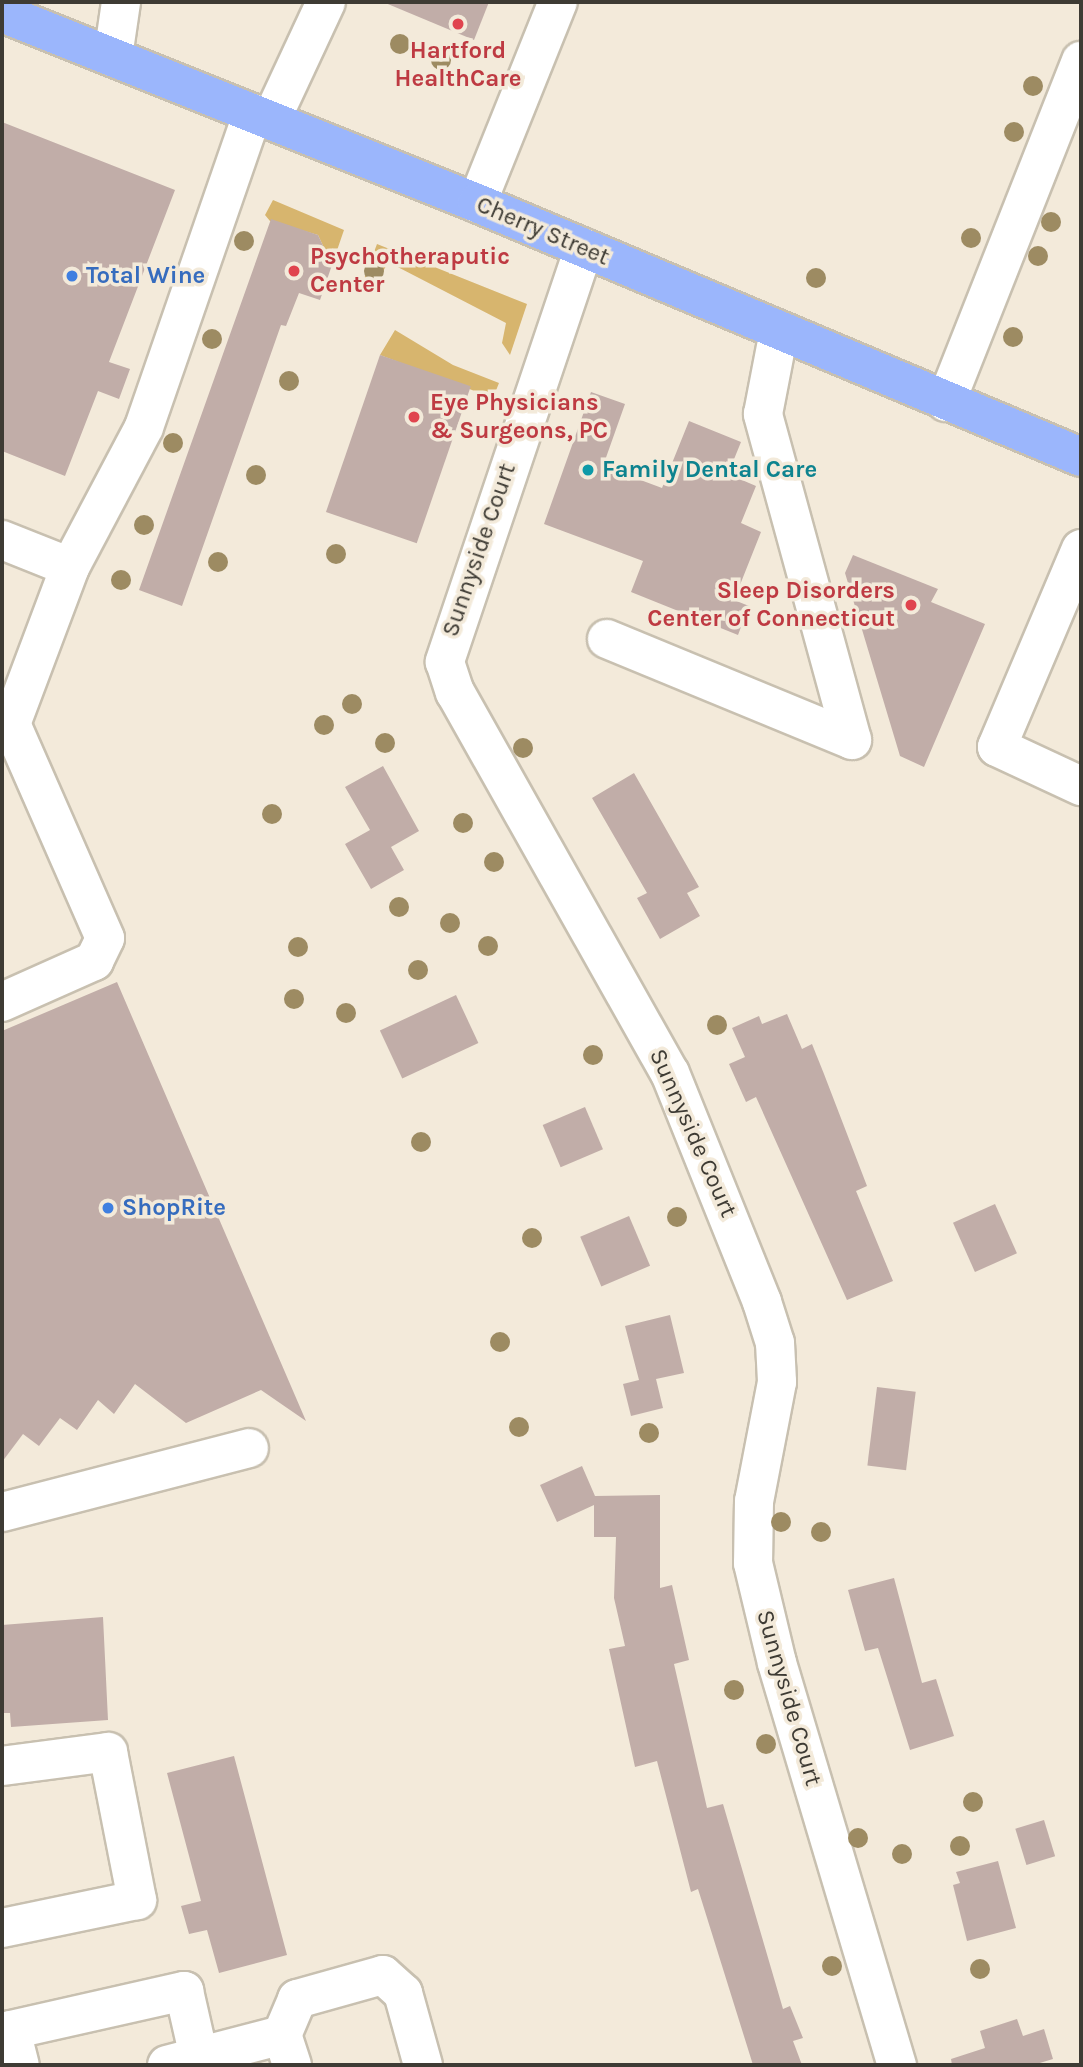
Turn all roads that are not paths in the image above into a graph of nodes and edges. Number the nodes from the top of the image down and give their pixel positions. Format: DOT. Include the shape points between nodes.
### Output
graph roads {
  1 [pos="121,2"];
  2 [pos="326,2"];
  3 [pos="558,2"];
  4 [pos="2,13"];
  5 [pos="113,57"];
  6 [pos="1081,61"];
  7 [pos="262,117"];
  8 [pos="477,203"];
  9 [pos="584,248"];
  10 [pos="779,331"];
  11 [pos="946,402"];
  12 [pos="1081,457"];
  13 [pos="2,540"];
  14 [pos="1081,548"];
  15 [pos="70,567"];
  16 [pos="607,639"];
  17 [pos="1081,786"];
  18 [pos="2,1002"];
  19 [pos="249,1448"];
  20 [pos="2,1512"];
  21 [pos="2,1766"];
  22 [pos="2,1928"];
  23 [pos="11,2043"];
  24 [pos="287,2050"];
  25 [pos="183,2061"];
  26 [pos="423,2065"];
  27 [pos="897,2065"];
  1 -- 5 [label="street"];
  2 -- 7 [label="street"];
  3 -- 8 [label="street"];
  4 -- 5 [label="main road, Cherry Street"];
  5 -- 7 [label="main road, Cherry Street"];
  6 -- 11 [label="street"];
  7 -- 8 [label="main road, Cherry Street"];
  7 -- 15 [label="street" via="144,427"];
  8 -- 9 [label="main road, Cherry Street"];
  9 -- 10 [label="main road, Cherry Street"];
  9 -- 27 [label="street, Sunnyside Court" via="445,662 455,692 670,1073 775,1343 777,1382 754,1501 753,1563 776,1662"];
  10 -- 11 [label="main road, Cherry Street"];
  10 -- 16 [label="street" via="763,414 852,740"];
  11 -- 12 [label="main road, Cherry Street"];
  13 -- 15 [label="street"];
  14 -- 17 [label="street" via="997,747"];
  15 -- 18 [label="street" via="11,724 105,938 94,961"];
  19 -- 20 [label="street"];
  21 -- 22 [label="street" via="108,1752 137,1900"];
  23 -- 25 [label="street" via="184,1991"];
  24 -- 25 [label="street"];
  24 -- 26 [label="street" via="297,1999 383,1975 403,1993"];
}
